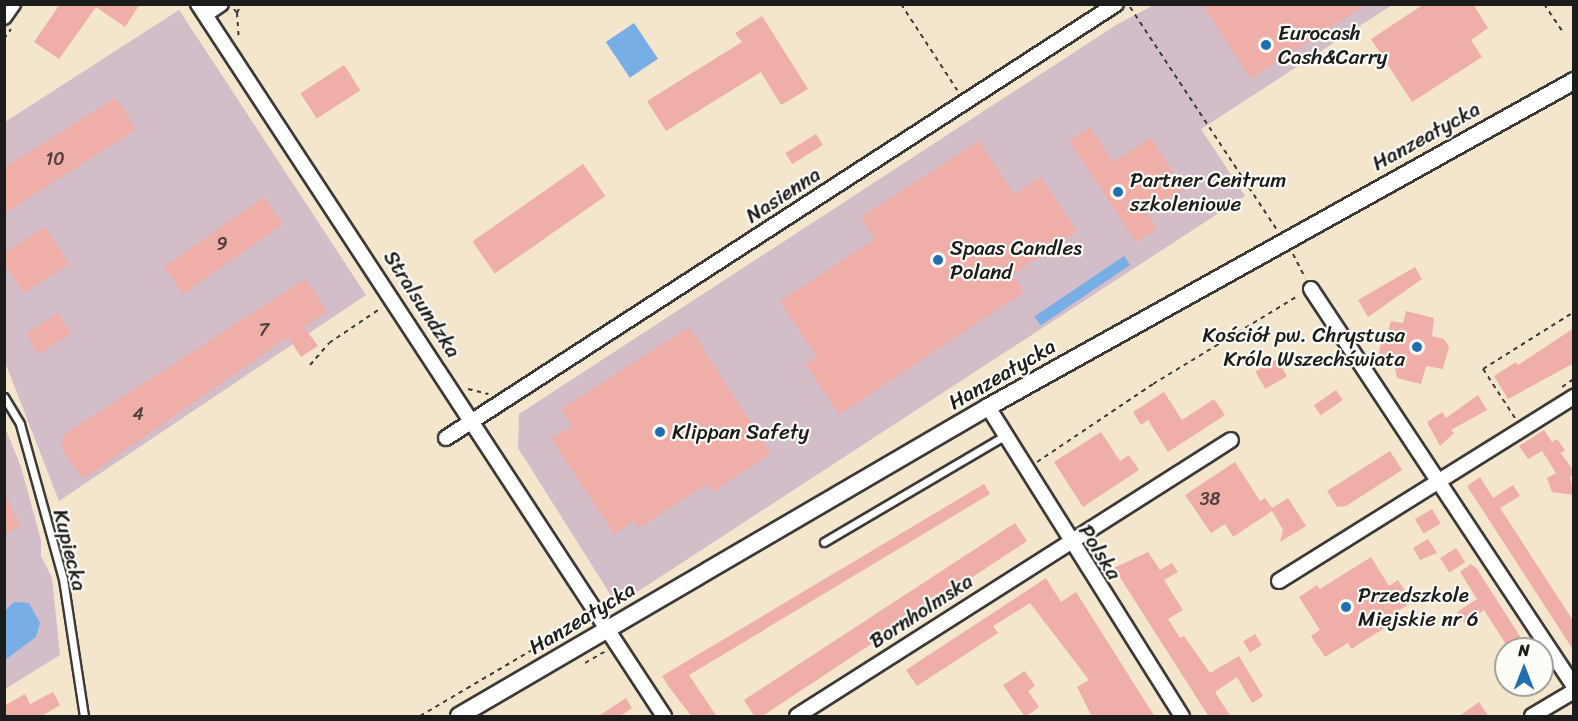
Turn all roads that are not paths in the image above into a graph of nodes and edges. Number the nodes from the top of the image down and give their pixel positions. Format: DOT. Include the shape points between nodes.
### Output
graph roads {
  1 [pos="13,4"];
  2 [pos="221,4"];
  3 [pos="1116,4"];
  4 [pos="202,9"];
  5 [pos="4,17"];
  6 [pos="1574,81"];
  7 [pos="1311,289"];
  8 [pos="4,397"];
  9 [pos="1571,404"];
  10 [pos="988,407"];
  11 [pos="473,421"];
  12 [pos="1004,436"];
  13 [pos="446,438"];
  14 [pos="1231,440"];
  15 [pos="1439,479"];
  16 [pos="1068,541"];
  17 [pos="824,542"];
  18 [pos="1280,581"];
  19 [pos="608,629"];
  20 [pos="1574,686"];
  21 [pos="1574,691"];
  22 [pos="84,717"];
  23 [pos="459,717"];
  24 [pos="664,717"];
  25 [pos="797,717"];
  26 [pos="1182,717"];
  27 [pos="1532,717"];
  1 -- 5 [label="street"];
  2 -- 4 [label="street"];
  3 -- 11 [label="street, Nasienna"];
  4 -- 11 [label="street, Stralsundzka"];
  6 -- 10 [label="street, Hanzeatycka"];
  7 -- 15 [label="street"];
  8 -- 22 [label="lane, Kupiecka" via="20,424 63,579"];
  9 -- 15 [label="street"];
  10 -- 12 [label="street, Polska"];
  10 -- 19 [label="street, Hanzeatycka"];
  11 -- 13 [label="street, Nasienna"];
  11 -- 19 [label="street, Stralsundzka"];
  12 -- 16 [label="street, Polska"];
  12 -- 17 [label="lane"];
  14 -- 16 [label="street, Bornholmska"];
  15 -- 18 [label="street"];
  15 -- 20 [label="street"];
  16 -- 25 [label="street, Bornholmska"];
  16 -- 26 [label="street, Polska"];
  19 -- 23 [label="street, Hanzeatycka"];
  19 -- 24 [label="street, Stralsundzka"];
  21 -- 27 [label="street"];
}
